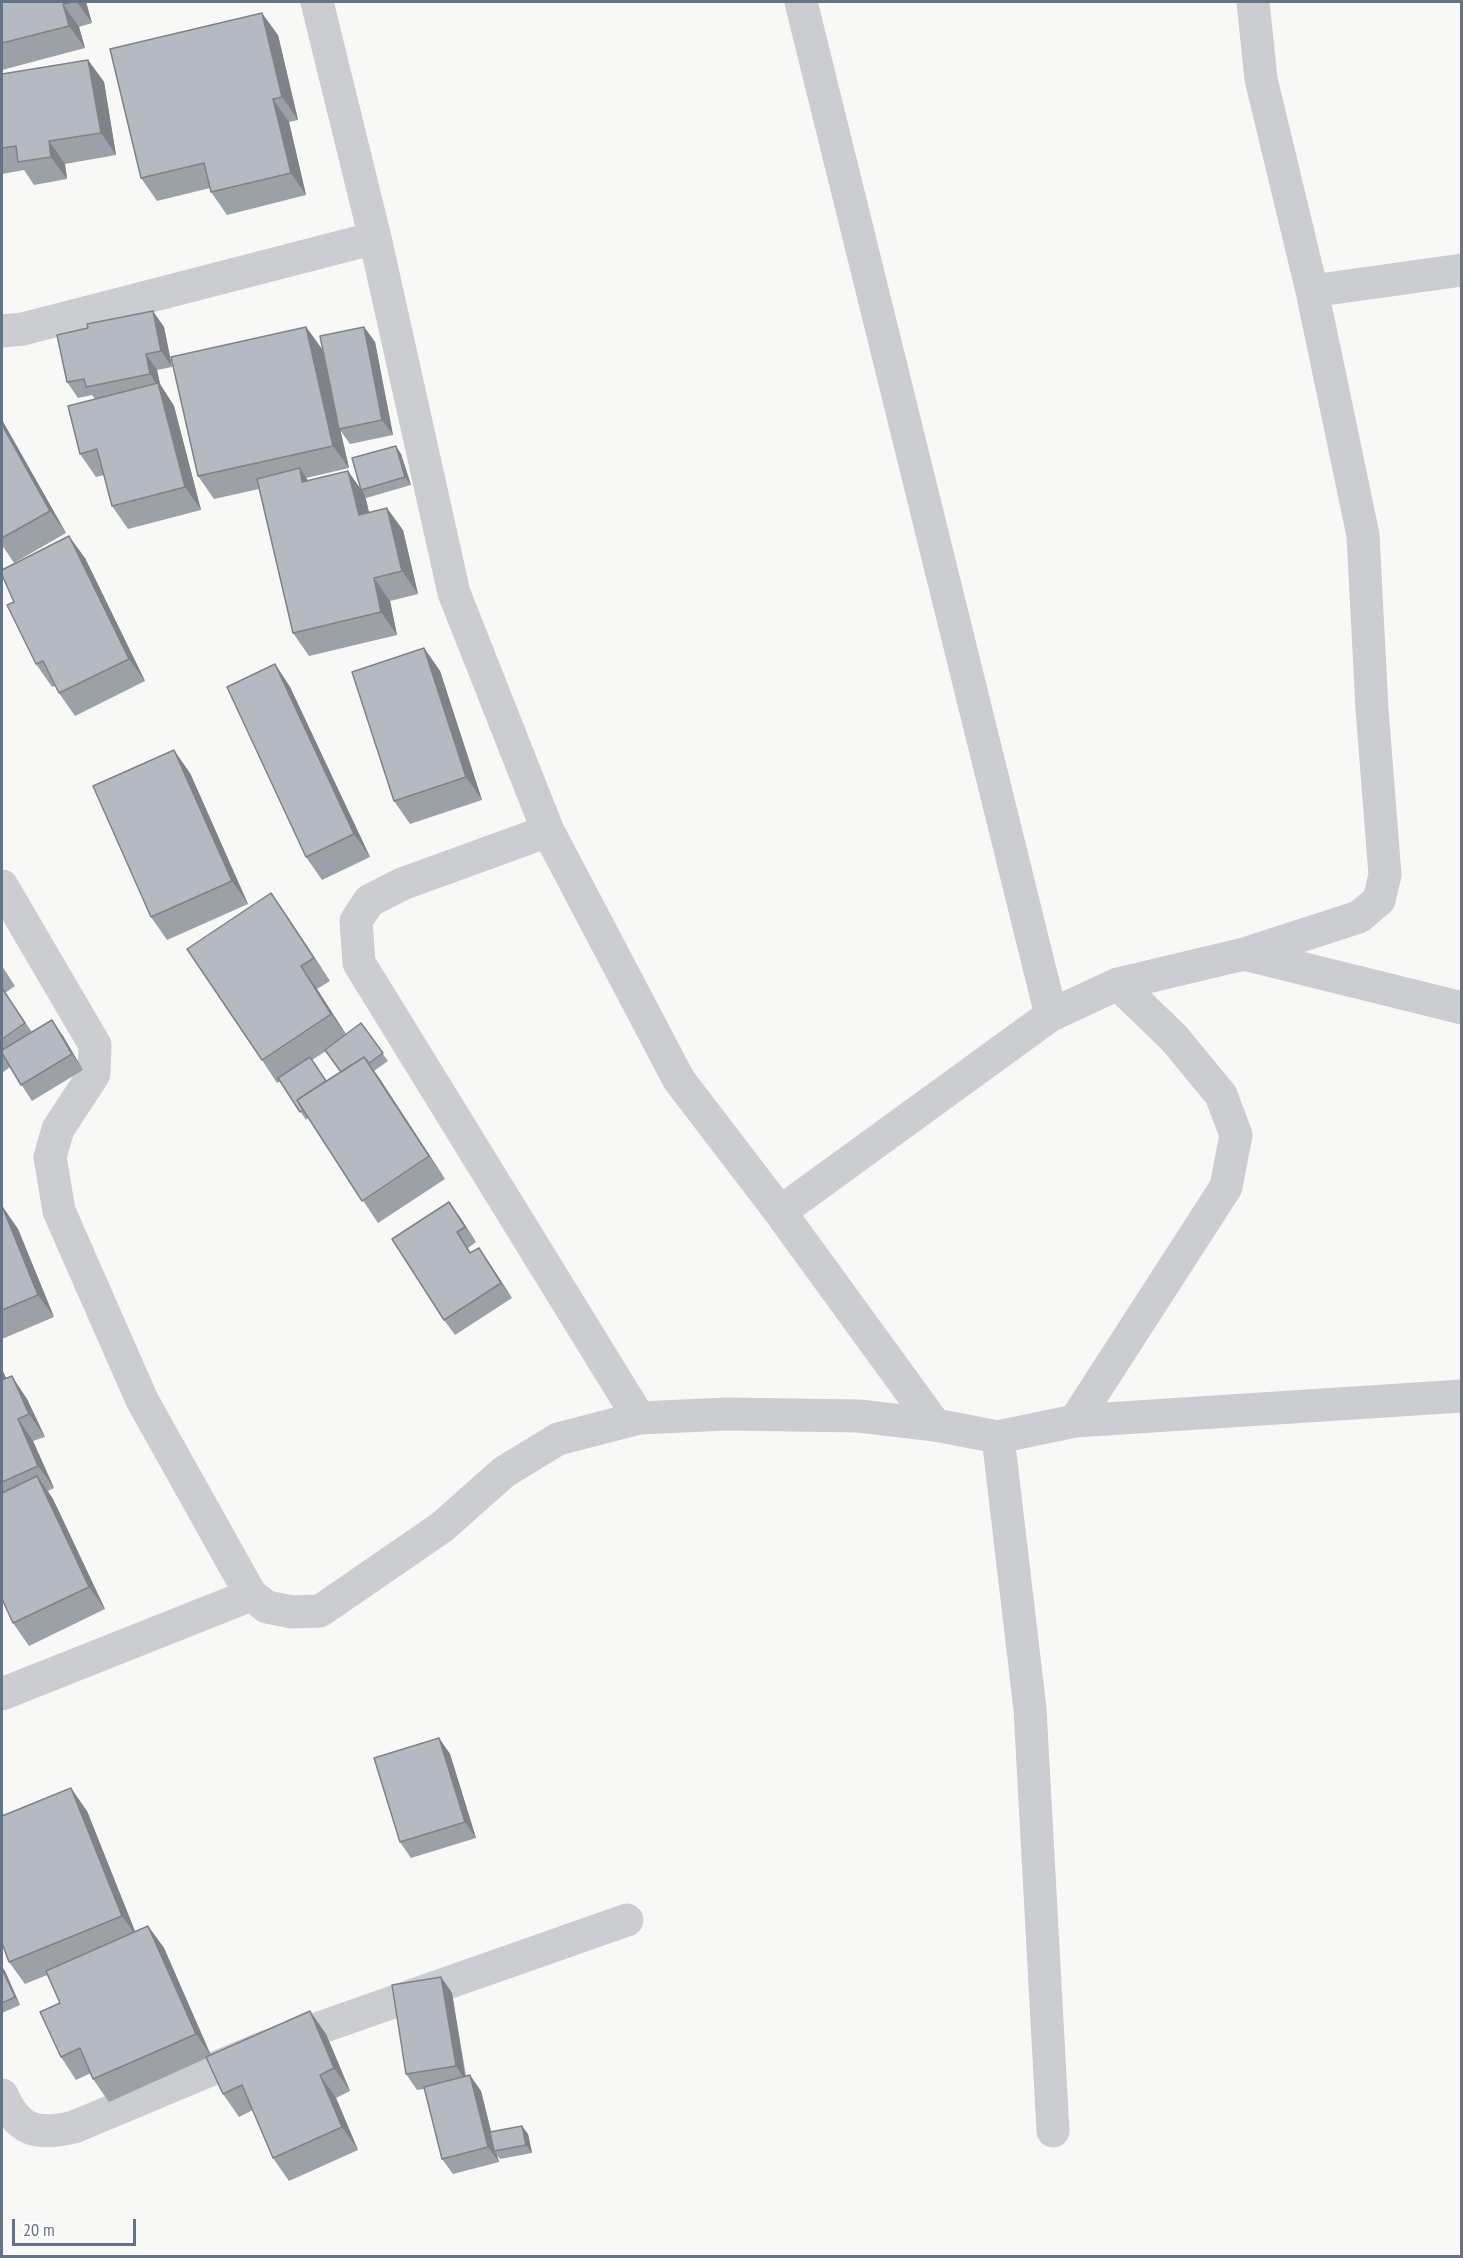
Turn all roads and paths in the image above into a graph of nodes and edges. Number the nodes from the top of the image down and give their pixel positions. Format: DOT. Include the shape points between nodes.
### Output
graph roads {
  1 [pos="317,2"];
  2 [pos="801,2"];
  3 [pos="1253,2"];
  4 [pos="375,238"];
  5 [pos="1461,270"];
  6 [pos="1312,291"];
  7 [pos="2,331"];
  8 [pos="548,831"];
  9 [pos="2,886"];
  10 [pos="1244,954"];
  11 [pos="1118,984"];
  12 [pos="1461,1008"];
  13 [pos="1051,1015"];
  14 [pos="780,1212"];
  15 [pos="1461,1396"];
  16 [pos="639,1418"];
  17 [pos="1076,1421"];
  18 [pos="934,1425"];
  19 [pos="998,1437"];
  20 [pos="250,1595"];
  21 [pos="2,1695"];
  22 [pos="627,1920"];
  23 [pos="2,2095"];
  24 [pos="1053,2131"];
  1 -- 4 [label="street"];
  2 -- 13 [label="street"];
  3 -- 6 [label="street" via="1261,79"];
  4 -- 7 [label="street" via="23,329"];
  4 -- 8 [label="street" via="453,592"];
  5 -- 6 [label="street"];
  6 -- 10 [label="street" via="1363,536 1385,875 1379,900 1359,917"];
  8 -- 14 [label="street" via="679,1080"];
  8 -- 16 [label="street" via="402,884 369,901 356,921 359,963"];
  9 -- 20 [label="street" via="95,1045 94,1074 58,1129 50,1157 59,1211 142,1400"];
  10 -- 11 [label="street"];
  10 -- 12 [label="street"];
  11 -- 13 [label="street"];
  11 -- 17 [label="street" via="1174,1038 1221,1095 1236,1135 1226,1187"];
  13 -- 14 [label="street"];
  14 -- 18 [label="street"];
  15 -- 17 [label="street"];
  16 -- 18 [label="street" via="727,1414 859,1416"];
  16 -- 20 [label="street" via="558,1439 504,1472 442,1527 320,1611 292,1612 267,1607"];
  17 -- 19 [label="street"];
  18 -- 19 [label="street"];
  19 -- 24 [label="street" via="1030,1710"];
  20 -- 21 [label="street"];
  22 -- 23 [label="street" via="265,2047 74,2127 54,2132 30,2130 9,2112"];
}
